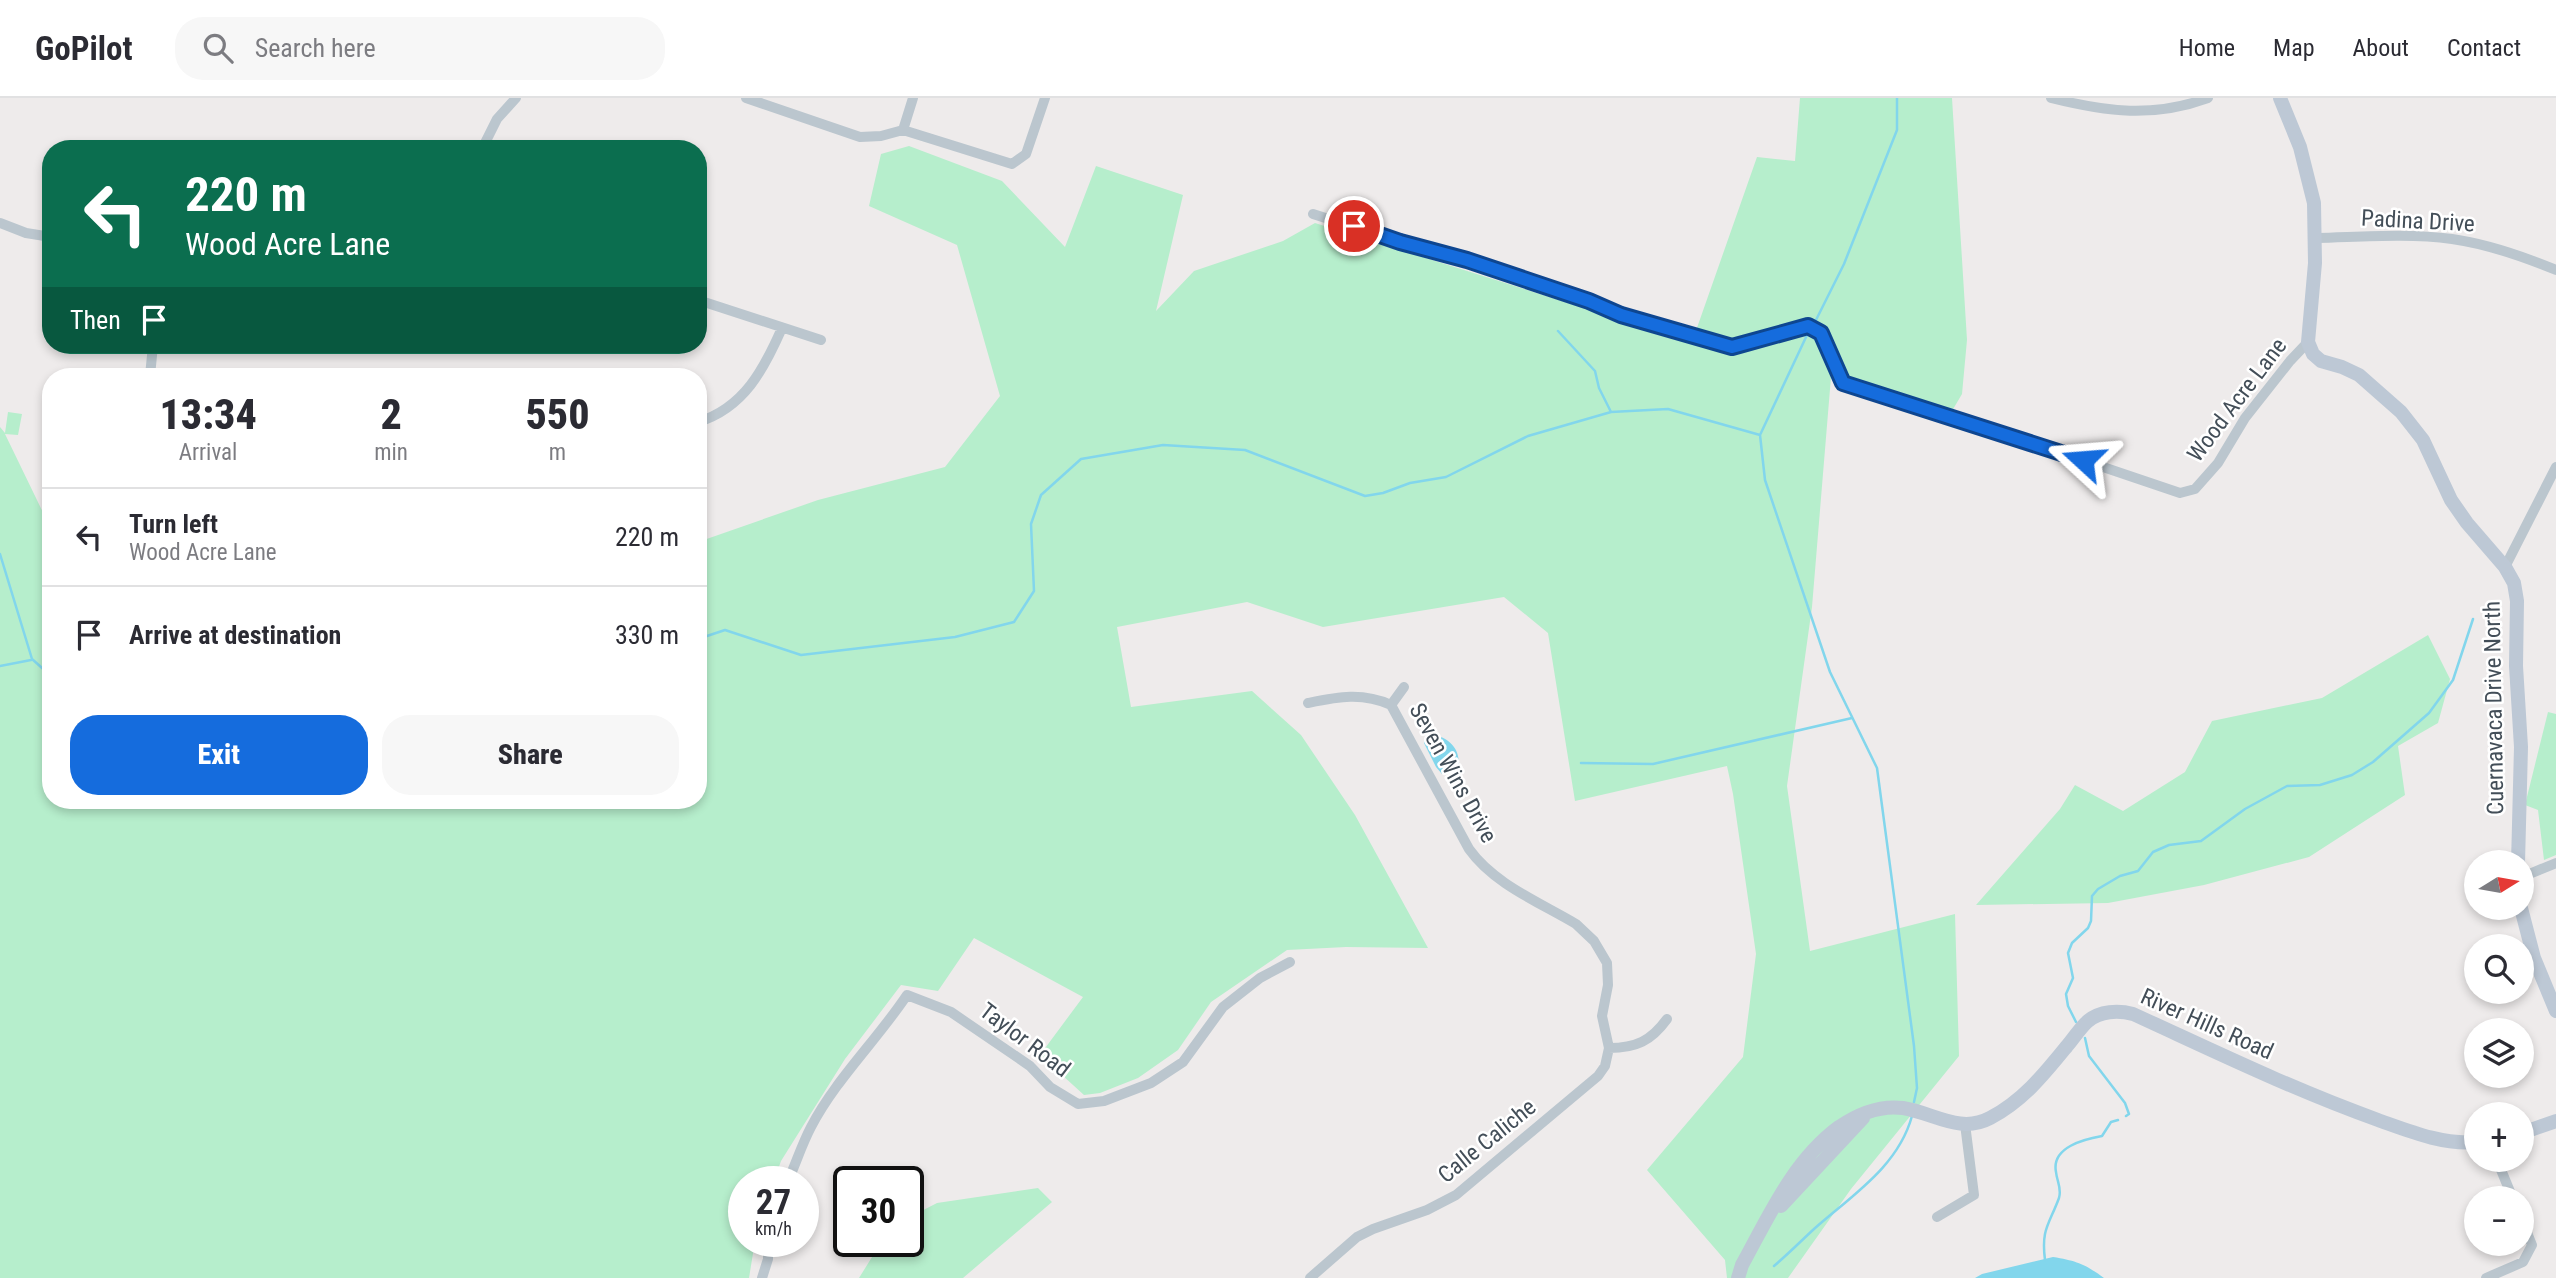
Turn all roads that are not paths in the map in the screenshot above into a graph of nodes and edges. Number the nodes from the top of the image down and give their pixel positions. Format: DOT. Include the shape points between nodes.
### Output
graph roads {
  1 [pos="516,98"];
  2 [pos="746,98"];
  3 [pos="913,98"];
  4 [pos="1045,98"];
  5 [pos="2051,98"];
  6 [pos="2208,98"];
  7 [pos="2280,98"];
  8 [pos="770,102"];
  9 [pos="903,130"];
  10 [pos="487,140"];
  11 [pos="1313,214"];
  12 [pos="0,223"];
  13 [pos="42,236"];
  14 [pos="2316,238"];
  15 [pos="2556,270"];
  16 [pos="707,303"];
  17 [pos="782,328"];
  18 [pos="821,340"];
  19 [pos="2308,342"];
  20 [pos="707,418"];
  21 [pos="2556,467"];
  22 [pos="2505,566"];
  23 [pos="1404,687"];
  24 [pos="1308,703"];
  25 [pos="1391,705"];
  26 [pos="2518,850"];
  27 [pos="2556,863"];
  28 [pos="2534,872"];
  29 [pos="2524,920"];
  30 [pos="1290,962"];
  31 [pos="2556,1011"];
  32 [pos="1667,1019"];
  33 [pos="1609,1048"];
  34 [pos="2556,1121"];
  35 [pos="1965,1124"];
  36 [pos="2534,1129"];
  37 [pos="2464,1142"];
  38 [pos="794,1166"];
  39 [pos="1937,1217"];
  40 [pos="2526,1256"];
  41 [pos="768,1257"];
  42 [pos="762,1278"];
  43 [pos="1310,1278"];
  44 [pos="1738,1278"];
  45 [pos="2486,1278"];
  1 -- 10 [label="street"];
  2 -- 8 [label="street"];
  3 -- 9 [label="street"];
  4 -- 9 [label="street" via="1026,155 1012,164"];
  5 -- 6 [label="street" via="2090,108 2151,112"];
  7 -- 14 [label="street" via="2307,172"];
  8 -- 9 [label="street" via="860,137"];
  11 -- 19 [label="street, Wood Acre Lane" via="1732,347 1808,326 1821,333 1843,383 2180,493 2195,489 2218,463 2245,418"];
  12 -- 13 [label="street"];
  14 -- 15 [label="street, Padina Drive" via="2450,239 2508,252"];
  14 -- 19 [label="street"];
  16 -- 17 [label="street"];
  17 -- 18 [label="street"];
  17 -- 20 [label="street" via="765,366 746,391"];
  19 -- 22 [label="street, Cuernavaca Drive North" via="2321,361 2359,375 2414,426 2451,499"];
  21 -- 22 [label="street"];
  22 -- 26 [label="street, Cuernavaca Drive North" via="2518,601"];
  23 -- 25 [label="street"];
  24 -- 25 [label="street, Seven Wins Drive" via="1372,696"];
  25 -- 33 [label="street, Seven Wins Drive" via="1479,863 1576,924 1603,953 1608,972 1602,1016"];
  27 -- 28 [label="street"];
  29 -- 31 [label="street"];
  30 -- 38 [label="street, Taylor Road" via="1223,1007 1183,1062 1151,1083 1104,1101 1078,1104 951,1012 907,996 812,1125"];
  32 -- 33 [label="street" via="1645,1042"];
  33 -- 43 [label="street, Calle Caliche" via="1598,1076 1471,1184 1427,1210 1357,1237"];
  34 -- 36 [label="street"];
  35 -- 37 [label="street, River Hills Road" via="1989,1119 2023,1096 2088,1021 2123,1011 2349,1110 2434,1138"];
  35 -- 39 [label="street" via="1975,1195"];
  35 -- 44 [label="street" via="1905,1108 1870,1111 1766,1222"];
  40 -- 45 [label="street" via="2523,1262"];
  41 -- 42 [label="street"];
}
